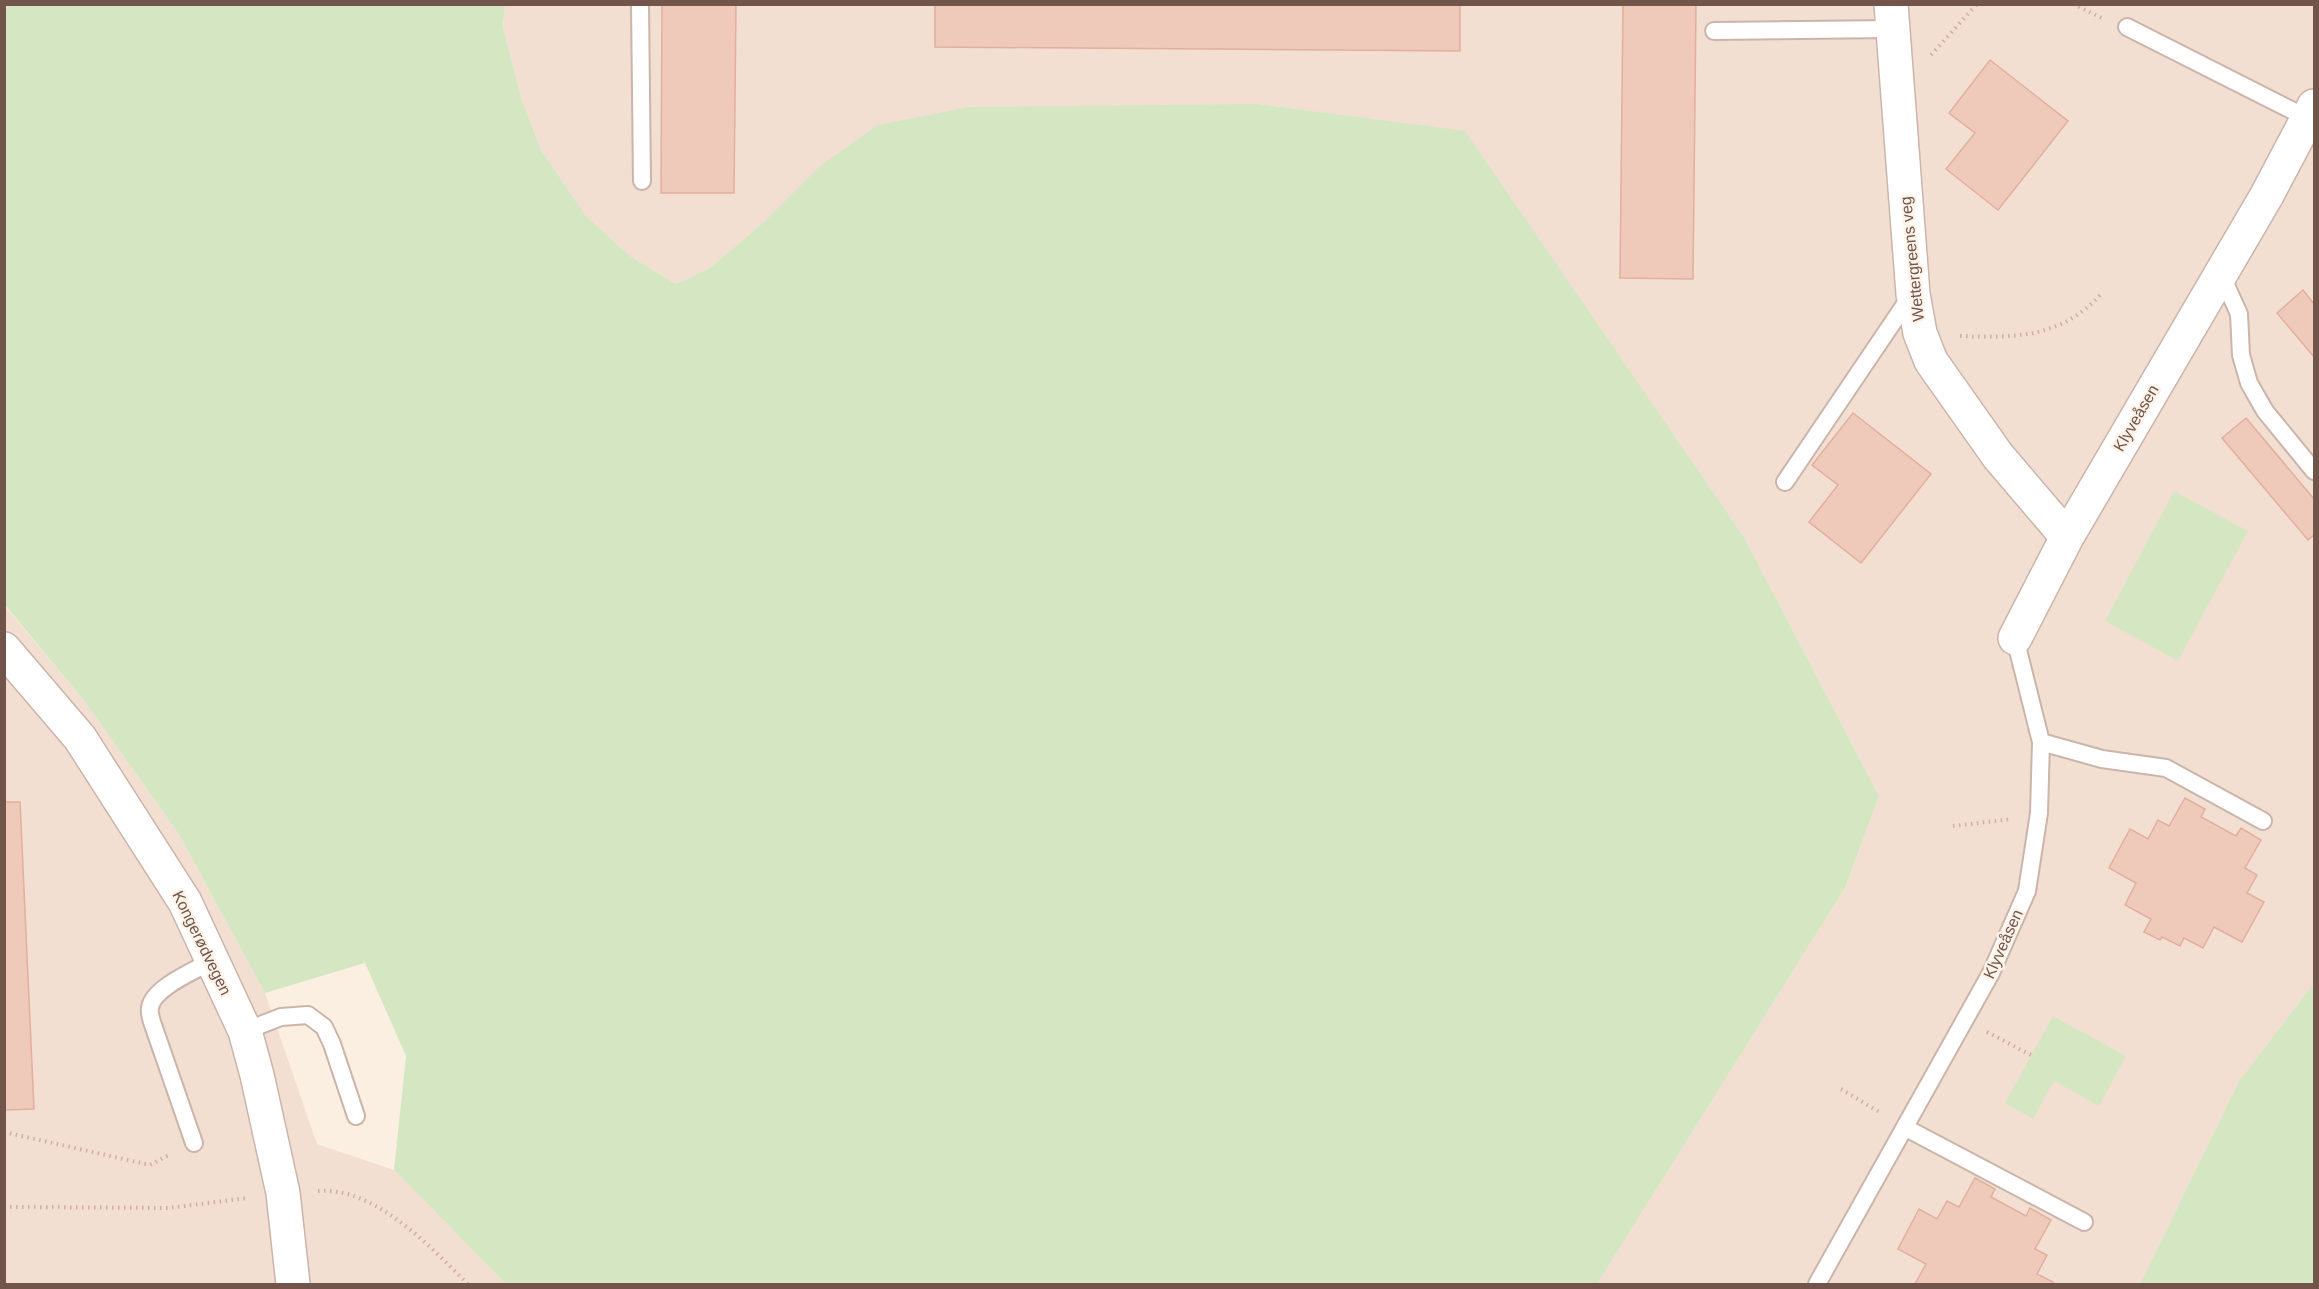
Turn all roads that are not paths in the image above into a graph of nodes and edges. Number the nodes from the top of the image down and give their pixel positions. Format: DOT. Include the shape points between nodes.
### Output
graph roads {
  1 [pos="640,4"];
  2 [pos="1892,17"];
  3 [pos="2127,27"];
  4 [pos="1714,31"];
  5 [pos="2313,115"];
  6 [pos="642,181"];
  7 [pos="2221,274"];
  8 [pos="1913,294"];
  9 [pos="2314,471"];
  10 [pos="1785,482"];
  11 [pos="2067,537"];
  12 [pos="2015,638"];
  13 [pos="4,649"];
  14 [pos="2041,742"];
  15 [pos="2263,821"];
  16 [pos="212,961"];
  17 [pos="244,1031"];
  18 [pos="356,1116"];
  19 [pos="1906,1128"];
  20 [pos="194,1143"];
  21 [pos="2084,1222"];
  22 [pos="293,1284"];
  23 [pos="1817,1284"];
  1 -- 6 [label="lane"];
  2 -- 4 [label="lane"];
  2 -- 8 [label="street, Wettergreens veg"];
  3 -- 5 [label="lane"];
  5 -- 7 [label="street, Klyveåsen"];
  7 -- 9 [label="lane" via="2239,314 2241,355 2249,383 2265,411"];
  7 -- 11 [label="street, Klyveåsen"];
  8 -- 10 [label="lane"];
  8 -- 11 [label="street, Wettergreens veg" via="1920,333 1931,361 1998,456"];
  11 -- 12 [label="street, Klyveåsen"];
  12 -- 14 [label="lane, Klyveåsen"];
  13 -- 16 [label="street, Kongerødvegen" via="80,738 185,902"];
  14 -- 15 [label="lane" via="2102,759 2166,768"];
  14 -- 19 [label="lane, Klyveåsen" via="2040,813 2027,891 1991,973"];
  16 -- 17 [label="street, Kongerødvegen"];
  16 -- 20 [label="lane" via="168,985 149,1007"];
  17 -- 18 [label="lane" via="281,1017 308,1015 324,1027"];
  17 -- 22 [label="street, Kongerødvegen" via="283,1192"];
  19 -- 21 [label="lane"];
  19 -- 23 [label="lane, Klyveåsen"];
}
